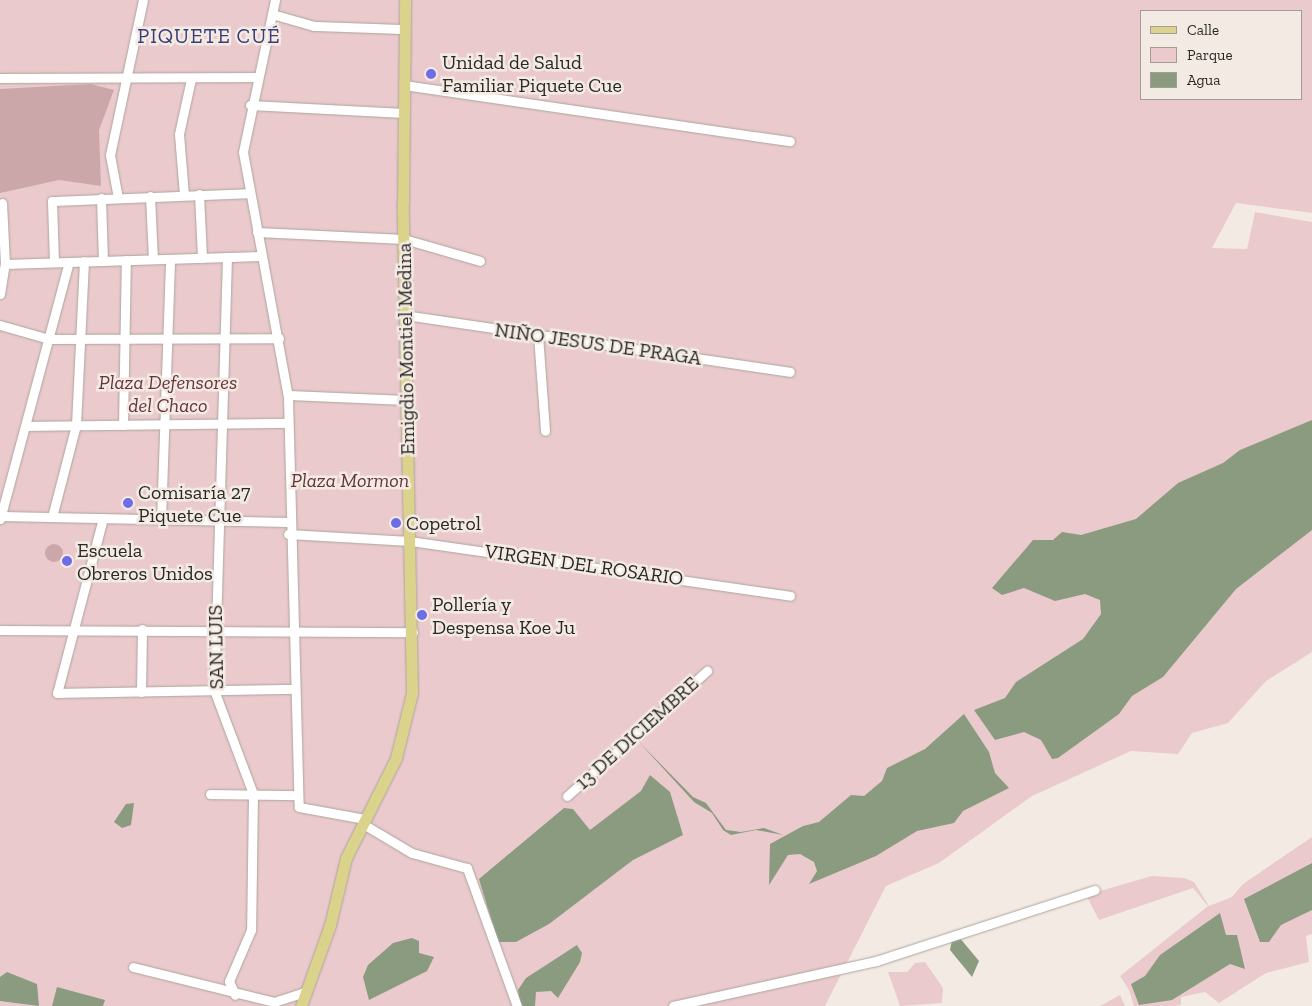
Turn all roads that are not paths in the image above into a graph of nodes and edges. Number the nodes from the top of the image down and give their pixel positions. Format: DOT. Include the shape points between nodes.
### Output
graph roads {
  1 [pos="143,0"];
  2 [pos="275,0"];
  3 [pos="405,0"];
  4 [pos="272,14"];
  5 [pos="404,29"];
  6 [pos="257,77"];
  7 [pos="0,78"];
  8 [pos="126,79"];
  9 [pos="191,79"];
  10 [pos="404,85"];
  11 [pos="250,105"];
  12 [pos="404,114"];
  13 [pos="790,141"];
  14 [pos="249,192"];
  15 [pos="199,194"];
  16 [pos="184,195"];
  17 [pos="150,196"];
  18 [pos="101,198"];
  19 [pos="118,198"];
  20 [pos="2,203"];
  21 [pos="257,232"];
  22 [pos="404,239"];
  23 [pos="261,256"];
  24 [pos="227,257"];
  25 [pos="202,258"];
  26 [pos="153,259"];
  27 [pos="170,259"];
  28 [pos="126,260"];
  29 [pos="84,261"];
  30 [pos="103,261"];
  31 [pos="480,261"];
  32 [pos="54,262"];
  33 [pos="69,262"];
  34 [pos="5,264"];
  35 [pos="2,273"];
  36 [pos="0,294"];
  37 [pos="405,315"];
  38 [pos="0,325"];
  39 [pos="538,335"];
  40 [pos="279,338"];
  41 [pos="49,339"];
  42 [pos="80,339"];
  43 [pos="124,339"];
  44 [pos="167,339"];
  45 [pos="224,339"];
  46 [pos="790,372"];
  47 [pos="288,395"];
  48 [pos="407,400"];
  49 [pos="221,423"];
  50 [pos="288,423"];
  51 [pos="164,424"];
  52 [pos="76,425"];
  53 [pos="122,425"];
  54 [pos="26,426"];
  55 [pos="545,431"];
  56 [pos="2,504"];
  57 [pos="52,517"];
  58 [pos="0,518"];
  59 [pos="103,518"];
  60 [pos="161,520"];
  61 [pos="218,521"];
  62 [pos="288,522"];
  63 [pos="288,534"];
  64 [pos="410,540"];
  65 [pos="790,596"];
  66 [pos="214,628"];
  67 [pos="291,628"];
  68 [pos="73,629"];
  69 [pos="142,629"];
  70 [pos="0,630"];
  71 [pos="413,632"];
  72 [pos="707,671"];
  73 [pos="293,689"];
  74 [pos="214,690"];
  75 [pos="141,692"];
  76 [pos="210,794"];
  77 [pos="253,794"];
  78 [pos="296,796"];
  79 [pos="567,796"];
  80 [pos="364,821"];
  81 [pos="1095,890"];
  82 [pos="133,967"];
  83 [pos="305,992"];
  84 [pos="236,995"];
  85 [pos="271,1004"];
  86 [pos="301,1006"];
  87 [pos="517,1006"];
  88 [pos="673,1006"];
  1 -- 8 [label="street"];
  2 -- 4 [label="street"];
  3 -- 5 [label="main road, Emigdio Montiel Medina"];
  4 -- 5 [label="street" via="314,26"];
  4 -- 6 [label="street"];
  5 -- 10 [label="main road, Emigdio Montiel Medina"];
  6 -- 9 [label="street"];
  6 -- 11 [label="street"];
  7 -- 8 [label="street"];
  8 -- 9 [label="street"];
  8 -- 19 [label="street" via="110,156"];
  9 -- 16 [label="street" via="179,134"];
  10 -- 12 [label="main road, Emigdio Montiel Medina"];
  10 -- 13 [label="street"];
  11 -- 12 [label="street"];
  11 -- 14 [label="street" via="243,140"];
  12 -- 22 [label="main road, Emigdio Montiel Medina"];
  14 -- 15 [label="street"];
  14 -- 21 [label="street"];
  15 -- 16 [label="street"];
  15 -- 25 [label="street"];
  16 -- 17 [label="street"];
  17 -- 19 [label="street"];
  17 -- 26 [label="street"];
  18 -- 19 [label="street"];
  18 -- 30 [label="street"];
  18 -- 32 [label="street" via="52,201"];
  20 -- 34 [label="street"];
  21 -- 22 [label="street"];
  21 -- 23 [label="street"];
  22 -- 31 [label="street"];
  22 -- 37 [label="main road, Emigdio Montiel Medina"];
  23 -- 24 [label="street"];
  23 -- 40 [label="street"];
  24 -- 25 [label="street"];
  24 -- 45 [label="street, SAN LUIS"];
  25 -- 27 [label="street"];
  26 -- 27 [label="street"];
  26 -- 28 [label="street"];
  27 -- 44 [label="street"];
  28 -- 30 [label="street"];
  28 -- 43 [label="street"];
  29 -- 30 [label="street"];
  29 -- 33 [label="street"];
  29 -- 42 [label="street"];
  32 -- 33 [label="street"];
  32 -- 34 [label="street"];
  33 -- 41 [label="street"];
  34 -- 35 [label="street"];
  35 -- 36 [label="street"];
  37 -- 39 [label="street, NIÑO JESUS DE PRAGA"];
  37 -- 48 [label="main road, Emigdio Montiel Medina"];
  38 -- 41 [label="street"];
  39 -- 46 [label="street, NIÑO JESUS DE PRAGA"];
  39 -- 55 [label="street"];
  40 -- 45 [label="street"];
  40 -- 47 [label="street"];
  41 -- 42 [label="street"];
  41 -- 54 [label="street"];
  42 -- 43 [label="street"];
  42 -- 52 [label="street"];
  43 -- 44 [label="street"];
  43 -- 53 [label="street"];
  44 -- 45 [label="street"];
  44 -- 51 [label="street"];
  45 -- 49 [label="street, SAN LUIS"];
  47 -- 48 [label="street"];
  47 -- 50 [label="street"];
  48 -- 64 [label="main road, Emigdio Montiel Medina"];
  49 -- 50 [label="street"];
  49 -- 51 [label="street"];
  49 -- 61 [label="street, SAN LUIS"];
  50 -- 62 [label="street"];
  51 -- 53 [label="street"];
  51 -- 60 [label="street"];
  52 -- 53 [label="street"];
  52 -- 54 [label="street"];
  52 -- 57 [label="street"];
  54 -- 56 [label="street"];
  56 -- 58 [label="street"];
  57 -- 58 [label="street"];
  57 -- 59 [label="street"];
  59 -- 60 [label="street"];
  59 -- 68 [label="street"];
  60 -- 61 [label="street"];
  61 -- 62 [label="street"];
  61 -- 66 [label="street, SAN LUIS"];
  62 -- 63 [label="street"];
  63 -- 64 [label="street, VIRGEN DEL ROSARIO"];
  63 -- 67 [label="street"];
  64 -- 65 [label="street, VIRGEN DEL ROSARIO"];
  64 -- 71 [label="main road, Emigdio Montiel Medina"];
  66 -- 67 [label="street"];
  66 -- 69 [label="street"];
  66 -- 74 [label="street, SAN LUIS"];
  67 -- 71 [label="street"];
  67 -- 73 [label="street"];
  68 -- 69 [label="street"];
  68 -- 70 [label="street"];
  68 -- 75 [label="street" via="57,693"];
  69 -- 75 [label="street"];
  71 -- 80 [label="main road, Emigdio Montiel Medina" via="413,690 406,725 396,758"];
  72 -- 79 [label="street, 13 DE DICIEMBRE"];
  73 -- 74 [label="street"];
  73 -- 78 [label="street"];
  74 -- 75 [label="street"];
  74 -- 77 [label="street, SAN LUIS"];
  76 -- 77 [label="street"];
  77 -- 78 [label="street"];
  77 -- 84 [label="street, SAN LUIS" via="251,930 229,981"];
  78 -- 80 [label="street" via="299,807"];
  80 -- 83 [label="main road, Emigdio Montiel Medina" via="346,858 330,925"];
  80 -- 87 [label="street" via="412,854 467,868"];
  81 -- 88 [label="street" via="876,961"];
  82 -- 84 [label="street"];
  83 -- 85 [label="street"];
  83 -- 86 [label="main road, Emigdio Montiel Medina"];
  84 -- 85 [label="street"];
}
